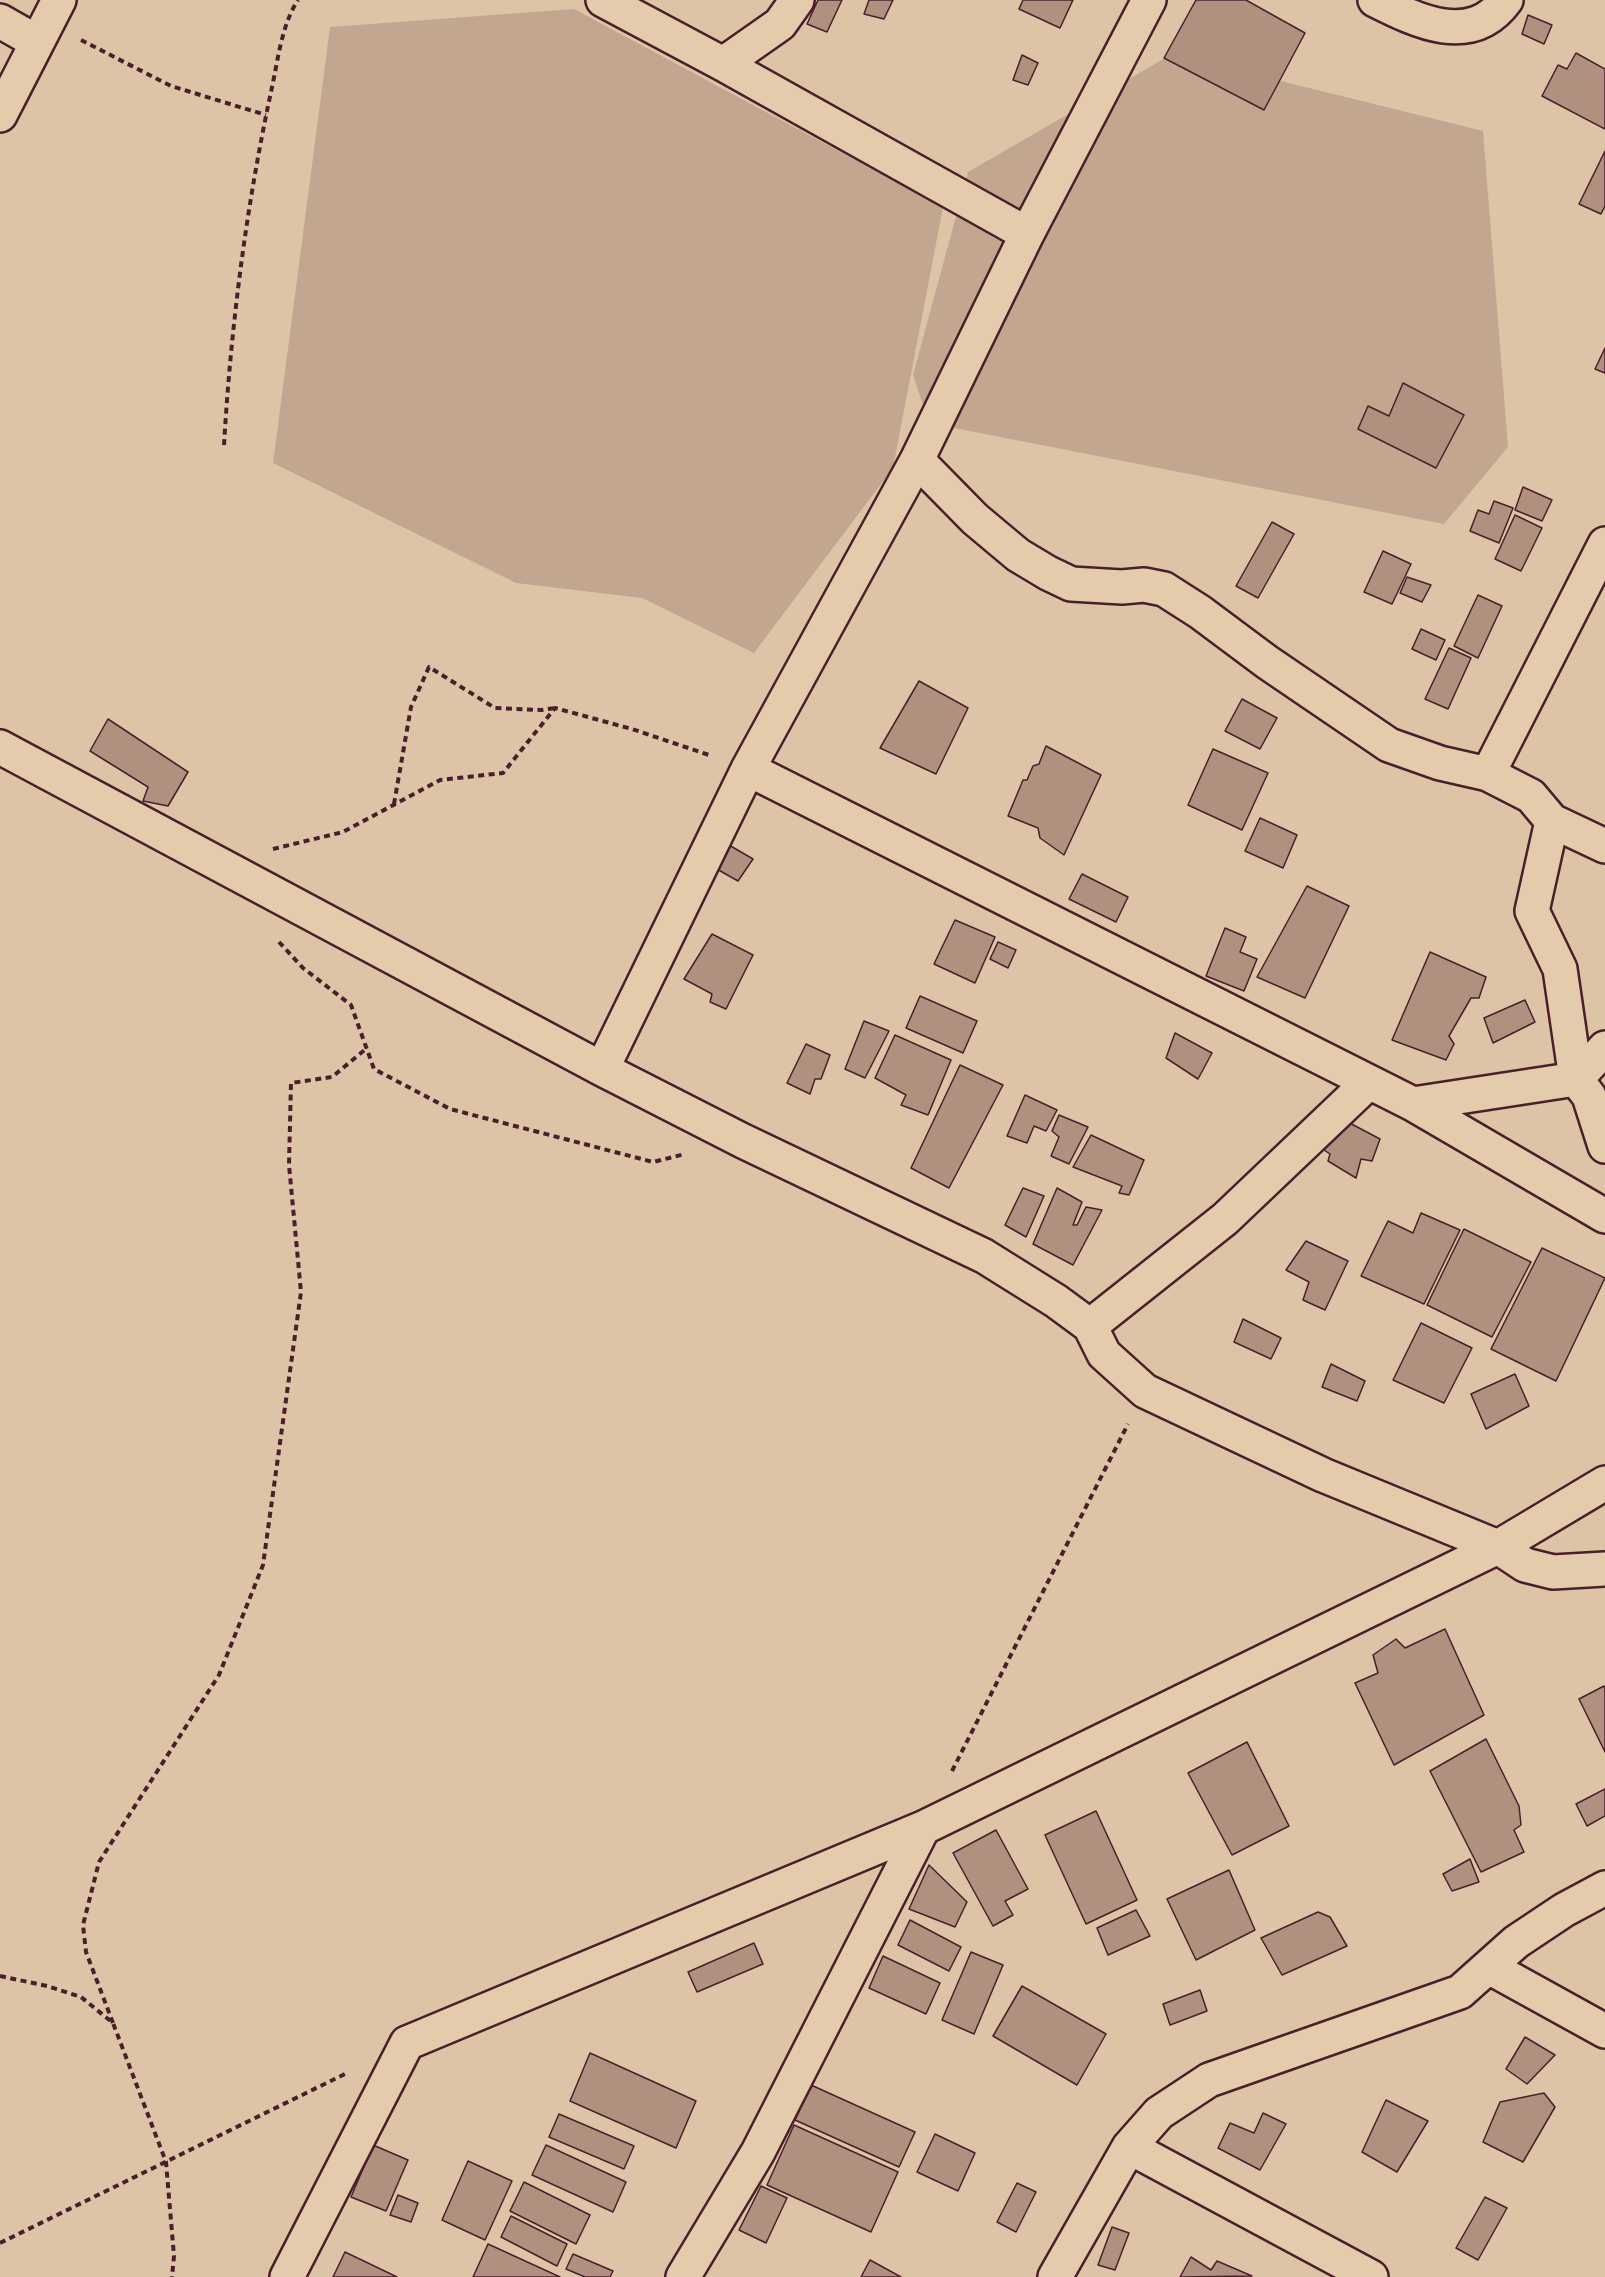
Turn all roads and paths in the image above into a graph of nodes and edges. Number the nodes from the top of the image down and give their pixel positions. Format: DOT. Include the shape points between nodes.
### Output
graph roads {
  1 [pos="298,0"];
  2 [pos="603,0"];
  3 [pos="797,0"];
  4 [pos="1149,0"];
  5 [pos="1375,0"];
  6 [pos="1506,0"];
  7 [pos="0,21"];
  8 [pos="48,22"];
  9 [pos="723,64"];
  10 [pos="0,115"];
  11 [pos="266,115"];
  12 [pos="1027,234"];
  13 [pos="224,445"];
  14 [pos="917,460"];
  15 [pos="1605,544"];
  16 [pos="555,708"];
  17 [pos="0,747"];
  18 [pos="748,769"];
  19 [pos="1488,774"];
  20 [pos="394,805"];
  21 [pos="1552,821"];
  22 [pos="1605,846"];
  23 [pos="267,849"];
  24 [pos="279,942"];
  25 [pos="367,1048"];
  26 [pos="1605,1048"];
  27 [pos="602,1069"];
  28 [pos="1576,1079"];
  29 [pos="1369,1082"];
  30 [pos="1413,1104"];
  31 [pos="1605,1146"];
  32 [pos="687,1154"];
  33 [pos="1605,1216"];
  34 [pos="1089,1326"];
  35 [pos="1145,1391"];
  36 [pos="1605,1483"];
  37 [pos="1498,1547"];
  38 [pos="1605,1569"];
  39 [pos="950,1774"];
  40 [pos="923,1828"];
  41 [pos="1605,1888"];
  42 [pos="1489,1967"];
  43 [pos="0,1976"];
  44 [pos="113,2023"];
  45 [pos="1605,2031"];
  46 [pos="355,2069"];
  47 [pos="1129,2147"];
  48 [pos="166,2162"];
  49 [pos="0,2243"];
  50 [pos="693,2274"];
  51 [pos="172,2277"];
  52 [pos="287,2277"];
  53 [pos="1055,2277"];
  54 [pos="1371,2277"];
  1 -- 11 [label="path" via="285,29"];
  2 -- 9 [label="street"];
  3 -- 9 [label="street" via="780,24"];
  4 -- 12 [label="street"];
  5 -- 6 [label="street" via="1429,23 1466,27 1500,9"];
  7 -- 8 [label="street"];
  8 -- 10 [label="street"];
  8 -- 11 [label="path" via="171,86"];
  9 -- 12 [label="street"];
  11 -- 13 [label="path" via="232,326"];
  12 -- 14 [label="street"];
  14 -- 18 [label="street"];
  14 -- 19 [label="street" via="975,519 1018,555 1048,573 1071,584 1164,589 1389,745"];
  15 -- 19 [label="street"];
  16 -- 18 [label="path" via="632,729"];
  16 -- 20 [label="path" via="503,773 440,780"];
  16 -- 20 [label="path" via="495,708 429,667 411,707"];
  17 -- 27 [label="street"];
  18 -- 27 [label="street"];
  18 -- 29 [label="street"];
  19 -- 21 [label="street" via="1531,796"];
  20 -- 23 [label="path" via="343,832"];
  21 -- 22 [label="street"];
  21 -- 28 [label="street" via="1532,911 1560,969"];
  24 -- 25 [label="path" via="303,968 351,1005"];
  25 -- 32 [label="path" via="374,1069 450,1109 653,1162"];
  25 -- 44 [label="path" via="332,1077 291,1083 289,1165 301,1292 262,1565 219,1675 99,1862 83,1925 86,1952"];
  26 -- 28 [label="street"];
  27 -- 34 [label="street" via="984,1256"];
  28 -- 30 [label="street"];
  28 -- 31 [label="street" via="1588,1096"];
  29 -- 30 [label="street"];
  29 -- 34 [label="street" via="1225,1219"];
  30 -- 33 [label="street"];
  34 -- 35 [label="street" via="1104,1354"];
  35 -- 37 [label="street" via="1323,1475"];
  35 -- 39 [label="path"];
  36 -- 37 [label="street"];
  37 -- 38 [label="street" via="1537,1569"];
  37 -- 40 [label="street"];
  40 -- 50 [label="street"];
  40 -- 52 [label="street" via="407,2043"];
  41 -- 42 [label="street" via="1516,1942"];
  42 -- 45 [label="street"];
  42 -- 47 [label="street" via="1460,1992 1209,2080 1159,2113"];
  43 -- 44 [label="path" via="81,1997"];
  44 -- 48 [label="path"];
  46 -- 48 [label="path"];
  47 -- 53 [label="street"];
  47 -- 54 [label="street"];
  48 -- 49 [label="path"];
  48 -- 51 [label="path" via="174,2256"];
}
